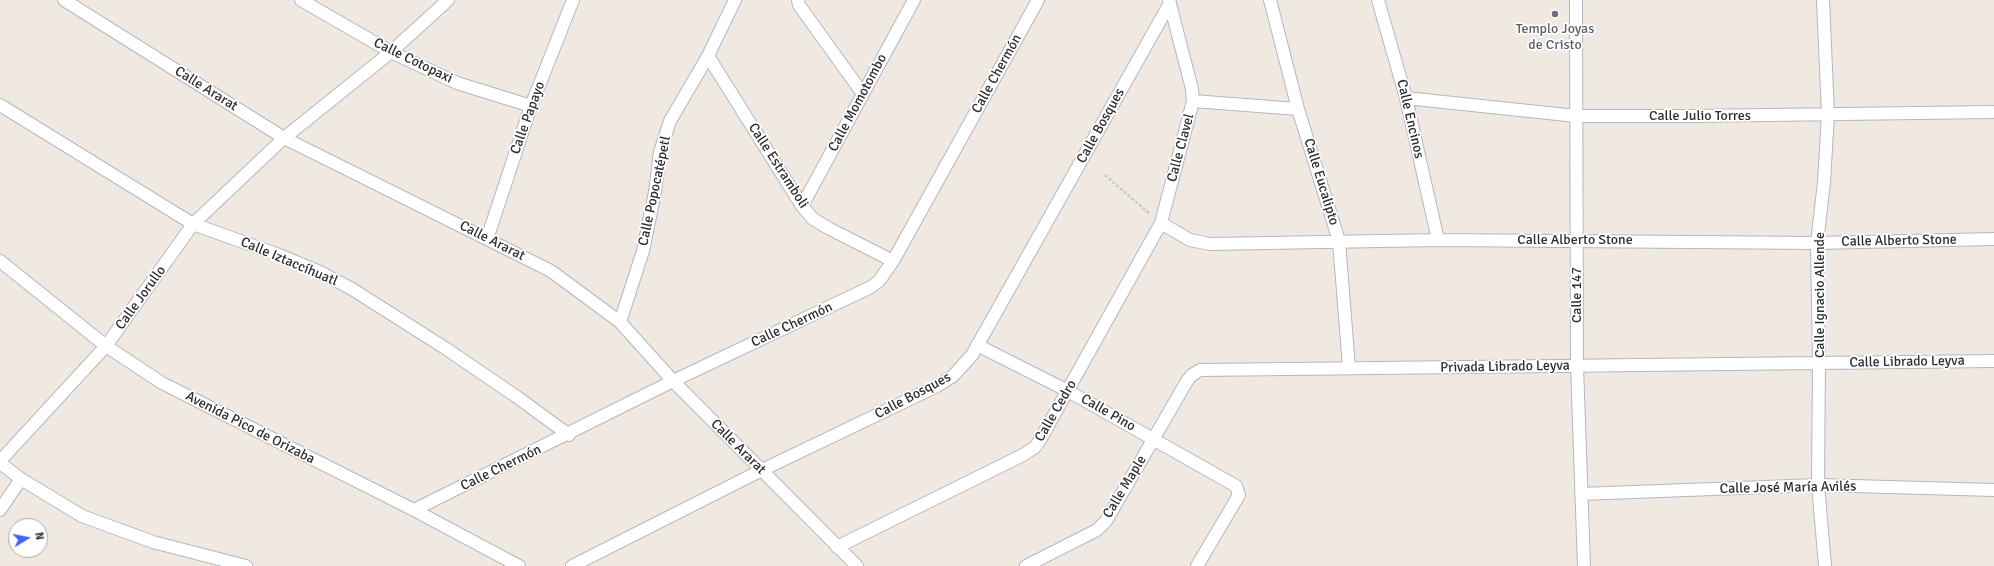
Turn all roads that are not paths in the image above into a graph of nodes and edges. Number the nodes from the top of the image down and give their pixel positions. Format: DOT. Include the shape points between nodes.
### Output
graph roads {
  1 [pos="64,0"];
  2 [pos="301,0"];
  3 [pos="448,0"];
  4 [pos="573,0"];
  5 [pos="734,0"];
  6 [pos="798,0"];
  7 [pos="914,0"];
  8 [pos="1038,0"];
  9 [pos="1270,0"];
  10 [pos="1378,0"];
  11 [pos="1576,0"];
  12 [pos="1823,0"];
  13 [pos="1170,1"];
  14 [pos="391,52"];
  15 [pos="708,56"];
  16 [pos="863,94"];
  17 [pos="1406,98"];
  18 [pos="1193,101"];
  19 [pos="0,105"];
  20 [pos="531,106"];
  21 [pos="1298,109"];
  22 [pos="1994,112"];
  23 [pos="1828,114"];
  24 [pos="1576,116"];
  25 [pos="284,138"];
  26 [pos="802,206"];
  27 [pos="1161,223"];
  28 [pos="194,224"];
  29 [pos="487,238"];
  30 [pos="1994,239"];
  31 [pos="1438,240"];
  32 [pos="1576,240"];
  33 [pos="1339,241"];
  34 [pos="1817,243"];
  35 [pos="893,260"];
  36 [pos="0,261"];
  37 [pos="620,322"];
  38 [pos="106,346"];
  39 [pos="977,346"];
  40 [pos="1994,361"];
  41 [pos="1819,363"];
  42 [pos="1577,366"];
  43 [pos="1349,368"];
  44 [pos="1192,375"];
  45 [pos="673,381"];
  46 [pos="1068,391"];
  47 [pos="569,435"];
  48 [pos="1154,439"];
  49 [pos="0,462"];
  50 [pos="762,470"];
  51 [pos="20,479"];
  52 [pos="1818,485"];
  53 [pos="1994,490"];
  54 [pos="1581,494"];
  55 [pos="0,510"];
  56 [pos="414,510"];
  57 [pos="837,547"];
  58 [pos="231,565"];
  59 [pos="246,566"];
  60 [pos="519,566"];
  61 [pos="572,566"];
  62 [pos="857,566"];
  63 [pos="1026,566"];
  64 [pos="1197,566"];
  65 [pos="1584,566"];
  66 [pos="1825,566"];
  1 -- 25 [label="street, Calle Ararat"];
  2 -- 14 [label="street, Calle Cotopaxi"];
  3 -- 14 [label="street, Calle Jorullo"];
  4 -- 20 [label="street, Calle Papayo"];
  5 -- 15 [label="street, Calle Popocatépetl"];
  6 -- 16 [label="street" via="799,5"];
  7 -- 16 [label="street, Calle Momotombo"];
  8 -- 35 [label="street, Calle Chermón"];
  9 -- 21 [label="street, Calle Eucalipto"];
  10 -- 17 [label="street, Calle Encinos"];
  11 -- 24 [label="street, Calle 147"];
  12 -- 23 [label="street, Calle Ignacio Allende"];
  13 -- 18 [label="street, Calle Clavel"];
  13 -- 39 [label="street, Calle Bosques"];
  14 -- 20 [label="street, Calle Cotopaxi" via="457,83"];
  14 -- 25 [label="street, Calle Jorullo"];
  15 -- 26 [label="street, Calle Estramboli"];
  15 -- 37 [label="street, Calle Popocatépetl" via="670,121 660,152 643,251"];
  16 -- 26 [label="street, Calle Momotombo"];
  17 -- 24 [label="street, Calle Julio Torres"];
  17 -- 31 [label="street, Calle Encinos"];
  18 -- 21 [label="street"];
  18 -- 27 [label="street, Calle Clavel"];
  19 -- 28 [label="street, Calle Iztaccíhuatl"];
  20 -- 29 [label="street, Calle Papayo"];
  21 -- 33 [label="street, Calle Eucalipto"];
  22 -- 23 [label="street, Calle Julio Torres"];
  23 -- 24 [label="street, Calle Julio Torres"];
  23 -- 34 [label="street, Calle Ignacio Allende"];
  24 -- 32 [label="street, Calle 147"];
  25 -- 28 [label="street, Calle Jorullo"];
  25 -- 29 [label="street, Calle Ararat"];
  26 -- 35 [label="street, Calle Estramboli" via="813,219"];
  27 -- 33 [label="street, Calle Alberto Stone" via="1190,240 1210,244"];
  27 -- 46 [label="street, Calle Cedro"];
  28 -- 38 [label="street, Calle Jorullo"];
  28 -- 47 [label="street, Calle Iztaccíhuatl" via="279,255 352,289 445,348"];
  29 -- 37 [label="street, Calle Ararat" via="551,271"];
  30 -- 34 [label="street, Calle Alberto Stone"];
  31 -- 32 [label="street, Calle Alberto Stone"];
  31 -- 33 [label="street, Calle Alberto Stone"];
  32 -- 34 [label="street, Calle Alberto Stone"];
  32 -- 42 [label="street, Calle 147"];
  33 -- 43 [label="street, Calle Eucalipto"];
  34 -- 41 [label="street, Calle Ignacio Allende"];
  35 -- 45 [label="street, Calle Chermón" via="879,281 871,287"];
  36 -- 38 [label="street, Avenida Pico de Orizaba"];
  37 -- 45 [label="street, Calle Ararat"];
  38 -- 49 [label="street, Calle Jorullo"];
  38 -- 56 [label="street, Avenida Pico de Orizaba" via="162,383"];
  39 -- 46 [label="street, Calle Pino"];
  39 -- 50 [label="street, Calle Bosques" via="953,376 937,386"];
  40 -- 41 [label="street, Calle Librado Leyva"];
  41 -- 42 [label="street, Privada Librado Leyva"];
  41 -- 52 [label="street, Calle Ignacio Allende"];
  42 -- 43 [label="street, Privada Librado Leyva"];
  42 -- 54 [label="street, Calle 147"];
  43 -- 44 [label="street, Privada Librado Leyva" via="1200,370"];
  44 -- 48 [label="street, Calle Maple"];
  45 -- 47 [label="street, Calle Chermón"];
  45 -- 50 [label="street, Calle Ararat"];
  46 -- 48 [label="street, Calle Pino"];
  46 -- 57 [label="street, Calle Cedro" via="1035,447"];
  47 -- 56 [label="street, Calle Chermón"];
  48 -- 63 [label="street, Calle Maple" via="1106,521 1097,530"];
  48 -- 64 [label="street, Calle Pino" via="1236,486 1239,495"];
  49 -- 51 [label="street"];
  50 -- 57 [label="street, Calle Ararat"];
  50 -- 61 [label="street, Calle Bosques"];
  51 -- 55 [label="street"];
  51 -- 58 [label="street" via="82,516 153,542"];
  52 -- 53 [label="street, Calle José María Avilés"];
  52 -- 54 [label="street, Calle José María Avilés"];
  52 -- 66 [label="street, Calle Ignacio Allende"];
  54 -- 65 [label="street, Calle 147"];
  56 -- 60 [label="street, Avenida Pico de Orizaba"];
  57 -- 62 [label="street, Calle Ararat"];
  58 -- 59 [label="street"];
}
